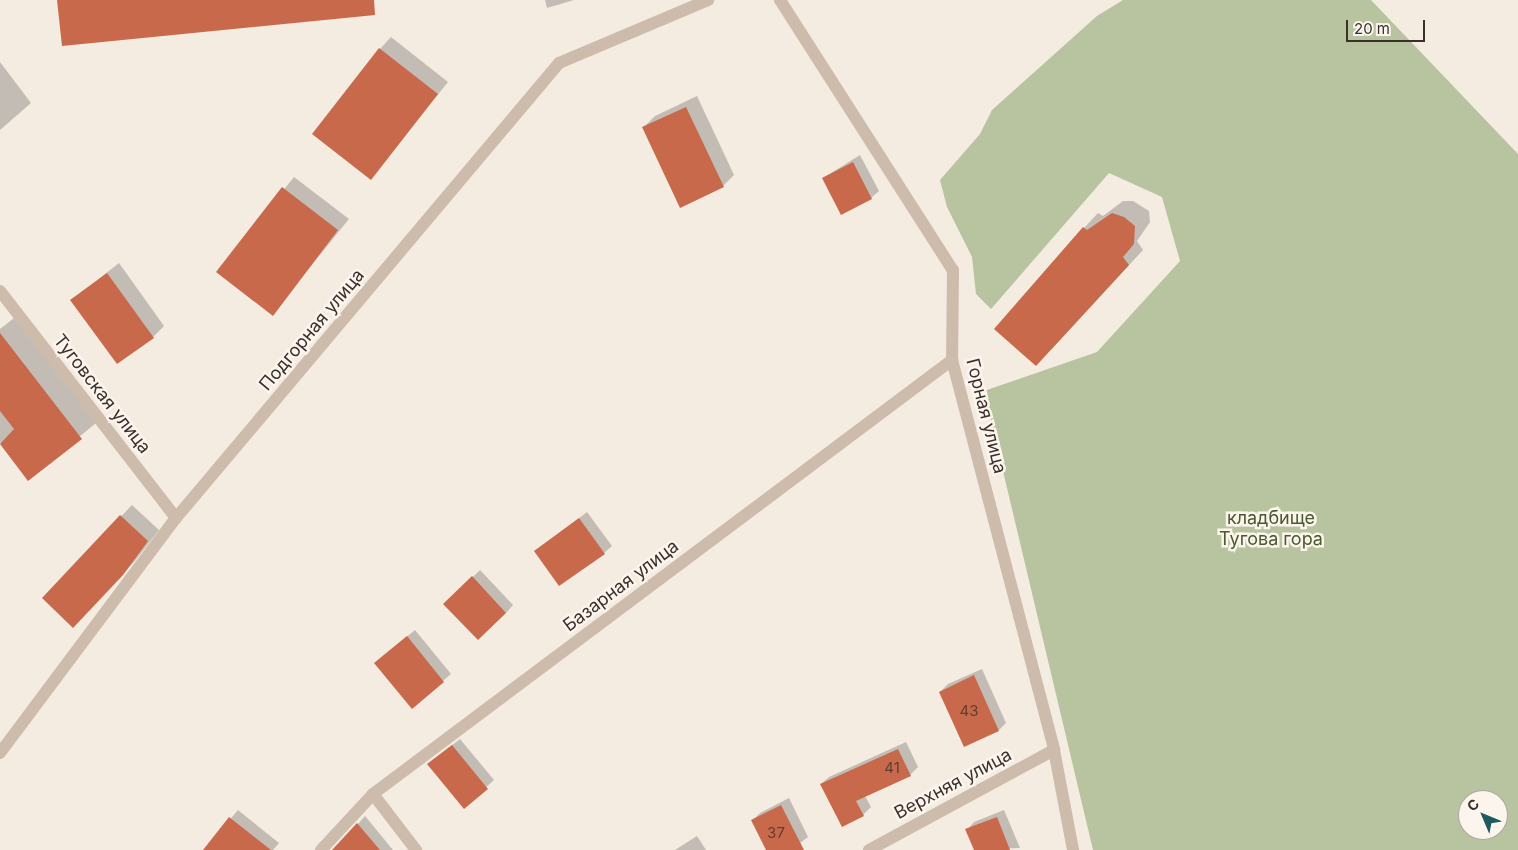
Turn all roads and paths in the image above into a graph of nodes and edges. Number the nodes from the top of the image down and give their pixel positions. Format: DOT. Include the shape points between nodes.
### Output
graph roads {
  1 [pos="708,0"];
  2 [pos="780,0"];
  3 [pos="0,291"];
  4 [pos="952,360"];
  5 [pos="176,518"];
  6 [pos="1054,750"];
  7 [pos="0,753"];
  8 [pos="373,794"];
  9 [pos="321,850"];
  10 [pos="416,850"];
  11 [pos="869,850"];
  12 [pos="1073,850"];
  1 -- 5 [label="street, Подгорная улица" via="559,63"];
  2 -- 4 [label="street, Горная улица" via="954,270"];
  3 -- 5 [label="street, Туговская улица"];
  4 -- 6 [label="street, Горная улица"];
  4 -- 8 [label="street, Базарная улица"];
  5 -- 7 [label="street, Подгорная улица"];
  6 -- 11 [label="street, Верхняя улица"];
  6 -- 12 [label="street, Горная улица"];
  8 -- 9 [label="street, Базарная улица"];
  8 -- 10 [label="street"];
}
